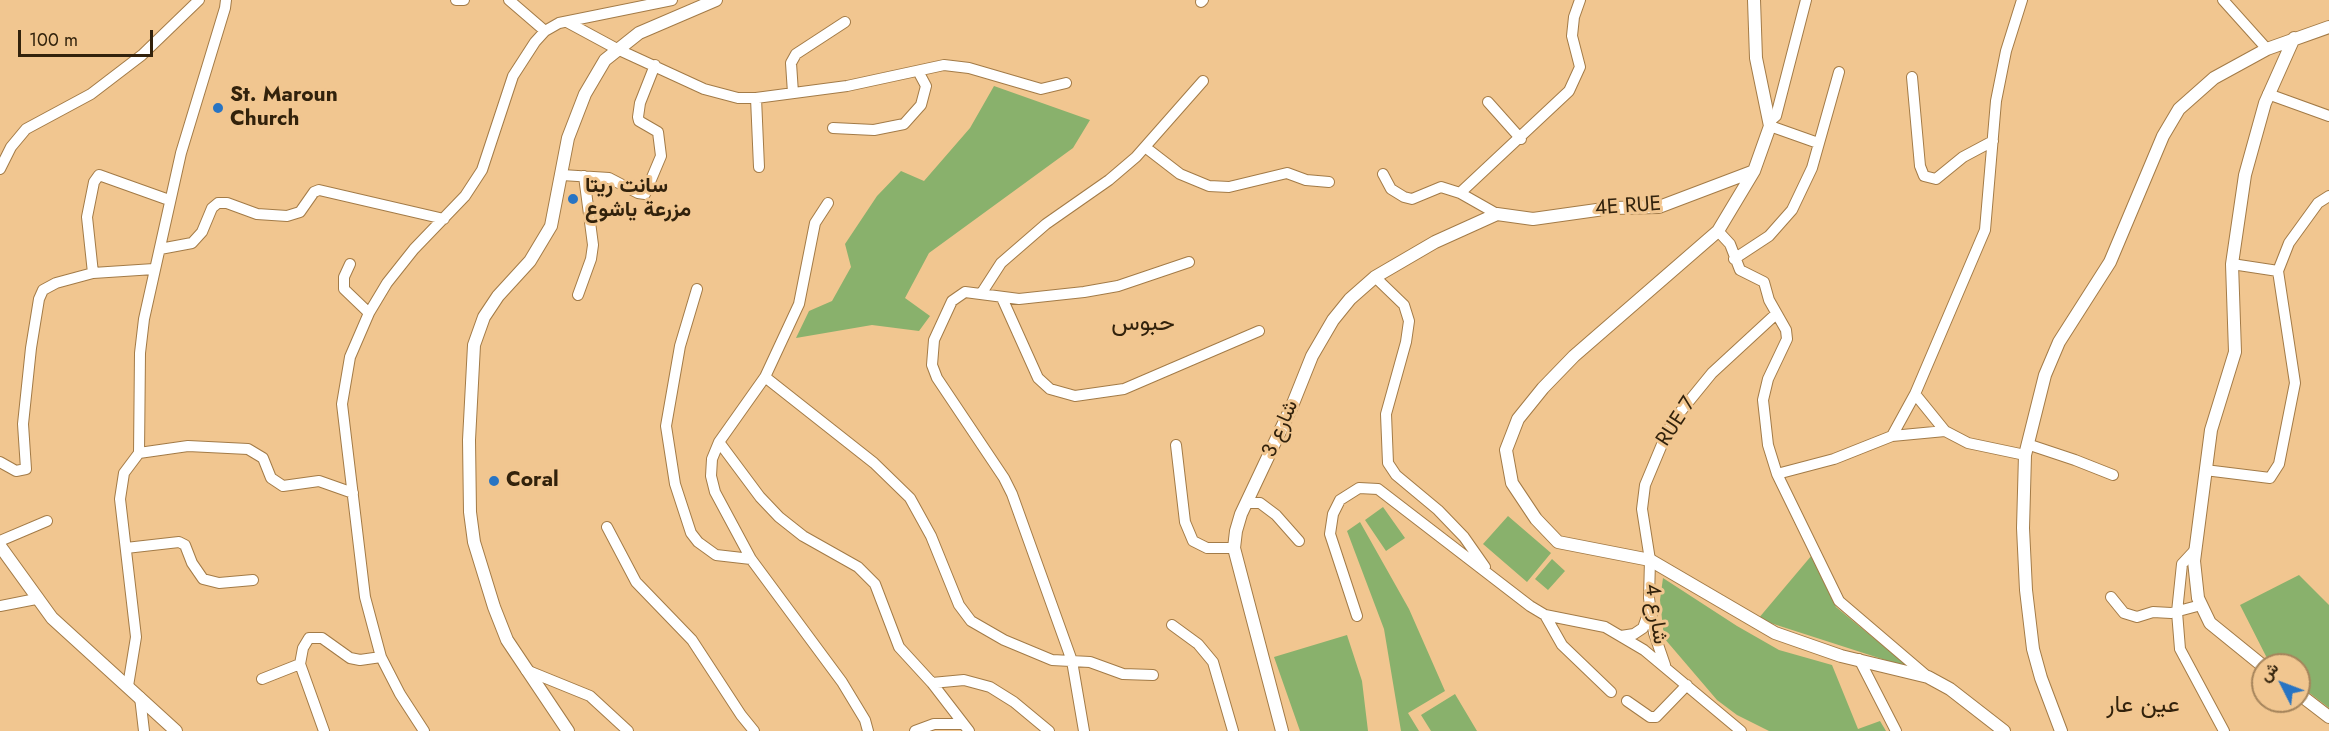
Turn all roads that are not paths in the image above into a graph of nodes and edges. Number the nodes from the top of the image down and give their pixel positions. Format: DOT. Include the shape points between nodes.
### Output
graph roads {
  1 [pos="199,0"];
  2 [pos="226,0"];
  3 [pos="456,0"];
  4 [pos="464,0"];
  5 [pos="509,0"];
  6 [pos="672,0"];
  7 [pos="716,0"];
  8 [pos="1580,0"];
  9 [pos="1754,0"];
  10 [pos="1806,0"];
  11 [pos="2022,0"];
  12 [pos="2223,0"];
  13 [pos="567,22"];
  14 [pos="845,22"];
  15 [pos="2329,27"];
  16 [pos="545,31"];
  17 [pos="2294,38"];
  18 [pos="617,49"];
  19 [pos="2267,49"];
  20 [pos="655,65"];
  21 [pos="918,71"];
  22 [pos="1839,72"];
  23 [pos="1912,76"];
  24 [pos="1203,81"];
  25 [pos="1066,83"];
  26 [pos="793,93"];
  27 [pos="2268,94"];
  28 [pos="756,98"];
  29 [pos="1488,102"];
  30 [pos="2329,116"];
  31 [pos="1769,124"];
  32 [pos="833,128"];
  33 [pos="1521,139"];
  34 [pos="1993,141"];
  35 [pos="1818,143"];
  36 [pos="1145,147"];
  37 [pos="759,167"];
  38 [pos="0,169"];
  39 [pos="1754,171"];
  40 [pos="1383,174"];
  41 [pos="562,175"];
  42 [pos="585,176"];
  43 [pos="1329,182"];
  44 [pos="1460,193"];
  45 [pos="2329,196"];
  46 [pos="169,200"];
  47 [pos="828,203"];
  48 [pos="1497,214"];
  49 [pos="444,219"];
  50 [pos="1718,231"];
  51 [pos="160,249"];
  52 [pos="1734,259"];
  53 [pos="1189,262"];
  54 [pos="350,264"];
  55 [pos="2232,264"];
  56 [pos="154,269"];
  57 [pos="2278,271"];
  58 [pos="93,273"];
  59 [pos="1375,277"];
  60 [pos="698,289"];
  61 [pos="981,294"];
  62 [pos="578,295"];
  63 [pos="1002,298"];
  64 [pos="369,313"];
  65 [pos="1776,314"];
  66 [pos="1259,331"];
  67 [pos="765,377"];
  68 [pos="1915,394"];
  69 [pos="1945,431"];
  70 [pos="1892,436"];
  71 [pos="719,442"];
  72 [pos="1176,445"];
  73 [pos="2026,450"];
  74 [pos="139,453"];
  75 [pos="0,462"];
  76 [pos="2205,470"];
  77 [pos="1777,474"];
  78 [pos="2113,475"];
  79 [pos="353,492"];
  80 [pos="1247,503"];
  81 [pos="47,521"];
  82 [pos="608,527"];
  83 [pos="0,541"];
  84 [pos="1299,541"];
  85 [pos="0,546"];
  86 [pos="126,548"];
  87 [pos="1234,548"];
  88 [pos="2195,550"];
  89 [pos="751,559"];
  90 [pos="1650,560"];
  91 [pos="1491,575"];
  92 [pos="253,580"];
  93 [pos="2111,597"];
  94 [pos="36,599"];
  95 [pos="2201,605"];
  96 [pos="0,606"];
  97 [pos="1650,608"];
  98 [pos="2177,612"];
  99 [pos="1545,615"];
  100 [pos="1357,616"];
  101 [pos="1172,625"];
  102 [pos="1622,636"];
  103 [pos="381,657"];
  104 [pos="2251,657"];
  105 [pos="1859,659"];
  106 [pos="1072,661"];
  107 [pos="300,664"];
  108 [pos="1667,668"];
  109 [pos="526,670"];
  110 [pos="1153,675"];
  111 [pos="1928,677"];
  112 [pos="262,679"];
  113 [pos="932,683"];
  114 [pos="1687,685"];
  115 [pos="128,686"];
  116 [pos="1611,692"];
  117 [pos="140,697"];
  118 [pos="1627,701"];
  119 [pos="2311,703"];
  120 [pos="2329,717"];
  121 [pos="966,727"];
  122 [pos="144,731"];
  123 [pos="176,731"];
  124 [pos="324,731"];
  125 [pos="424,731"];
  126 [pos="568,731"];
  127 [pos="628,731"];
  128 [pos="754,731"];
  129 [pos="868,731"];
  130 [pos="915,731"];
  131 [pos="1049,731"];
  132 [pos="1084,731"];
  133 [pos="1233,731"];
  134 [pos="1282,731"];
  135 [pos="1741,731"];
  136 [pos="1896,731"];
  137 [pos="2004,731"];
  138 [pos="2061,731"];
  139 [pos="2224,731"];
  1 -- 38 [label="street" via="142,55 91,94 26,129"];
  2 -- 46 [label="street"];
  3 -- 4 [label="street"];
  5 -- 16 [label="street"];
  6 -- 13 [label="street"];
  7 -- 18 [label="street" via="639,33"];
  8 -- 33 [label="street" via="1572,36 1580,67 1576,79"];
  9 -- 31 [label="street" via="1756,58"];
  10 -- 31 [label="street" via="1776,116"];
  11 -- 34 [label="street" via="2006,51"];
  12 -- 19 [label="street"];
  13 -- 16 [label="street"];
  13 -- 18 [label="street"];
  14 -- 26 [label="street" via="796,54 791,63"];
  15 -- 17 [label="street"];
  16 -- 49 [label="street" via="513,76 482,170"];
  17 -- 19 [label="street"];
  17 -- 27 [label="street"];
  18 -- 20 [label="street"];
  18 -- 41 [label="street" via="585,94 568,138"];
  19 -- 73 [label="street" via="2201,87 2170,122 2110,262 2059,342 2048,367"];
  20 -- 28 [label="street" via="724,96"];
  20 -- 42 [label="street" via="638,117 658,132 661,156 645,194 609,178"];
  21 -- 25 [label="street" via="958,65 1041,89"];
  21 -- 26 [label="street"];
  21 -- 32 [label="street" via="926,86 921,105 904,124 889,129"];
  22 -- 35 [label="street"];
  23 -- 34 [label="street" via="1924,176 1936,179"];
  24 -- 36 [label="street"];
  26 -- 28 [label="street"];
  27 -- 30 [label="street"];
  27 -- 55 [label="street" via="2245,175"];
  28 -- 37 [label="street"];
  29 -- 33 [label="street"];
  31 -- 35 [label="street"];
  31 -- 39 [label="street"];
  33 -- 44 [label="street"];
  34 -- 68 [label="street" via="1983,238"];
  35 -- 52 [label="street" via="1812,168 1792,210 1769,237"];
  36 -- 43 [label="street" via="1180,174 1209,186 1229,187 1287,173"];
  36 -- 61 [label="street" via="1109,180 1022,244 1001,263"];
  39 -- 48 [label="street, 4E RUE" via="1659,207 1611,207 1533,219"];
  39 -- 50 [label="street"];
  40 -- 44 [label="street" via="1391,189 1412,199 1441,187"];
  41 -- 42 [label="street"];
  41 -- 109 [label="street" via="551,226 540,247 498,296 477,330 471,380 470,512 474,542 503,629"];
  42 -- 62 [label="street" via="593,244"];
  44 -- 48 [label="street"];
  45 -- 57 [label="street" via="2318,202 2289,243"];
  46 -- 51 [label="street"];
  46 -- 58 [label="street" via="99,175 87,217"];
  47 -- 67 [label="street" via="814,223 799,304"];
  48 -- 59 [label="street, شارع 3" via="1435,242"];
  49 -- 51 [label="street" via="319,190 300,212 287,216 257,214 227,202 218,203 192,243"];
  49 -- 64 [label="street" via="414,249"];
  50 -- 52 [label="street" via="1730,244"];
  50 -- 90 [label="street" via="1551,380 1518,419 1508,442 1507,467 1512,483 1551,537 1572,546"];
  51 -- 56 [label="street"];
  52 -- 65 [label="street" via="1744,274 1764,282"];
  53 -- 63 [label="street" via="1118,286 1033,299"];
  54 -- 64 [label="street" via="344,290"];
  55 -- 57 [label="street"];
  55 -- 76 [label="street" via="2235,352 2211,430"];
  56 -- 58 [label="street"];
  56 -- 74 [label="street" via="140,353"];
  57 -- 76 [label="street" via="2295,383 2279,464 2270,478"];
  58 -- 75 [label="street" via="43,290 31,348 23,424 26,469 16,471"];
  59 -- 80 [label="street, شارع 3" via="1350,298 1320,342"];
  59 -- 91 [label="street" via="1404,305 1409,321 1386,414 1388,464 1464,537"];
  60 -- 89 [label="street" via="680,346 666,426 675,484 691,533 698,542 716,555"];
  61 -- 63 [label="street"];
  61 -- 106 [label="street" via="965,292 952,301 934,340 932,365 1004,478"];
  63 -- 66 [label="street" via="1038,378 1050,389 1075,396 1124,389"];
  64 -- 79 [label="street" via="346,372 342,404"];
  65 -- 77 [label="street" via="1787,339 1768,380 1763,416"];
  65 -- 90 [label="street, RUE 7" via="1712,372 1668,430 1645,485 1642,508"];
  67 -- 71 [label="street"];
  67 -- 106 [label="street" via="874,463 910,498 931,536 959,604 971,621 1035,653"];
  68 -- 69 [label="street"];
  68 -- 70 [label="street"];
  69 -- 70 [label="street"];
  69 -- 73 [label="street" via="1968,443"];
  70 -- 77 [label="street" via="1834,459"];
  71 -- 89 [label="street" via="712,459 715,492"];
  71 -- 113 [label="street" via="784,522 858,567 875,584 899,647"];
  72 -- 87 [label="street" via="1185,522 1193,541 1207,548"];
  73 -- 78 [label="street"];
  73 -- 138 [label="street" via="2023,528 2028,618 2041,678"];
  74 -- 79 [label="street" via="188,446 248,449 263,458 271,478 283,486 327,482"];
  74 -- 86 [label="street" via="129,464 121,488 120,517"];
  76 -- 88 [label="street"];
  77 -- 111 [label="street" via="1839,601"];
  79 -- 103 [label="street" via="365,597"];
  80 -- 84 [label="street" via="1260,503"];
  80 -- 87 [label="street, شارع 3" via="1240,514"];
  81 -- 83 [label="street"];
  82 -- 128 [label="street" via="636,582 692,640"];
  85 -- 94 [label="street"];
  86 -- 92 [label="street" via="179,542 185,545 203,579 219,583"];
  86 -- 115 [label="street" via="136,637"];
  87 -- 134 [label="street, شارع 3"];
  88 -- 95 [label="street"];
  88 -- 98 [label="street" via="2182,564"];
  89 -- 129 [label="street" via="842,682"];
  90 -- 97 [label="street, شارع 4"];
  90 -- 105 [label="street" via="1775,633"];
  91 -- 99 [label="street"];
  91 -- 100 [label="street" via="1378,489 1359,488 1340,500 1330,534"];
  93 -- 98 [label="street" via="2128,616"];
  94 -- 96 [label="street"];
  94 -- 115 [label="street"];
  95 -- 98 [label="street"];
  95 -- 104 [label="street" via="2219,632"];
  97 -- 102 [label="street" via="1643,628"];
  97 -- 108 [label="street, شارع 4" via="1658,649"];
  98 -- 139 [label="street" via="2180,649"];
  99 -- 102 [label="street" via="1605,627"];
  99 -- 116 [label="street" via="1562,645"];
  101 -- 133 [label="street" via="1198,644 1213,662"];
  102 -- 108 [label="street"];
  103 -- 107 [label="street" via="350,658 317,636 306,641"];
  103 -- 125 [label="street"];
  105 -- 111 [label="street"];
  105 -- 136 [label="street"];
  106 -- 110 [label="street" via="1090,662 1123,674"];
  106 -- 132 [label="street"];
  107 -- 112 [label="street"];
  107 -- 124 [label="street"];
  108 -- 114 [label="street"];
  109 -- 126 [label="street"];
  109 -- 127 [label="street" via="590,696"];
  111 -- 137 [label="street"];
  113 -- 121 [label="street"];
  113 -- 131 [label="street" via="964,680 990,687"];
  114 -- 118 [label="street" via="1656,717"];
  114 -- 135 [label="street"];
  115 -- 117 [label="street"];
  117 -- 122 [label="street"];
  117 -- 123 [label="street"];
  119 -- 120 [label="street"];
  121 -- 130 [label="street" via="934,724"];
}
